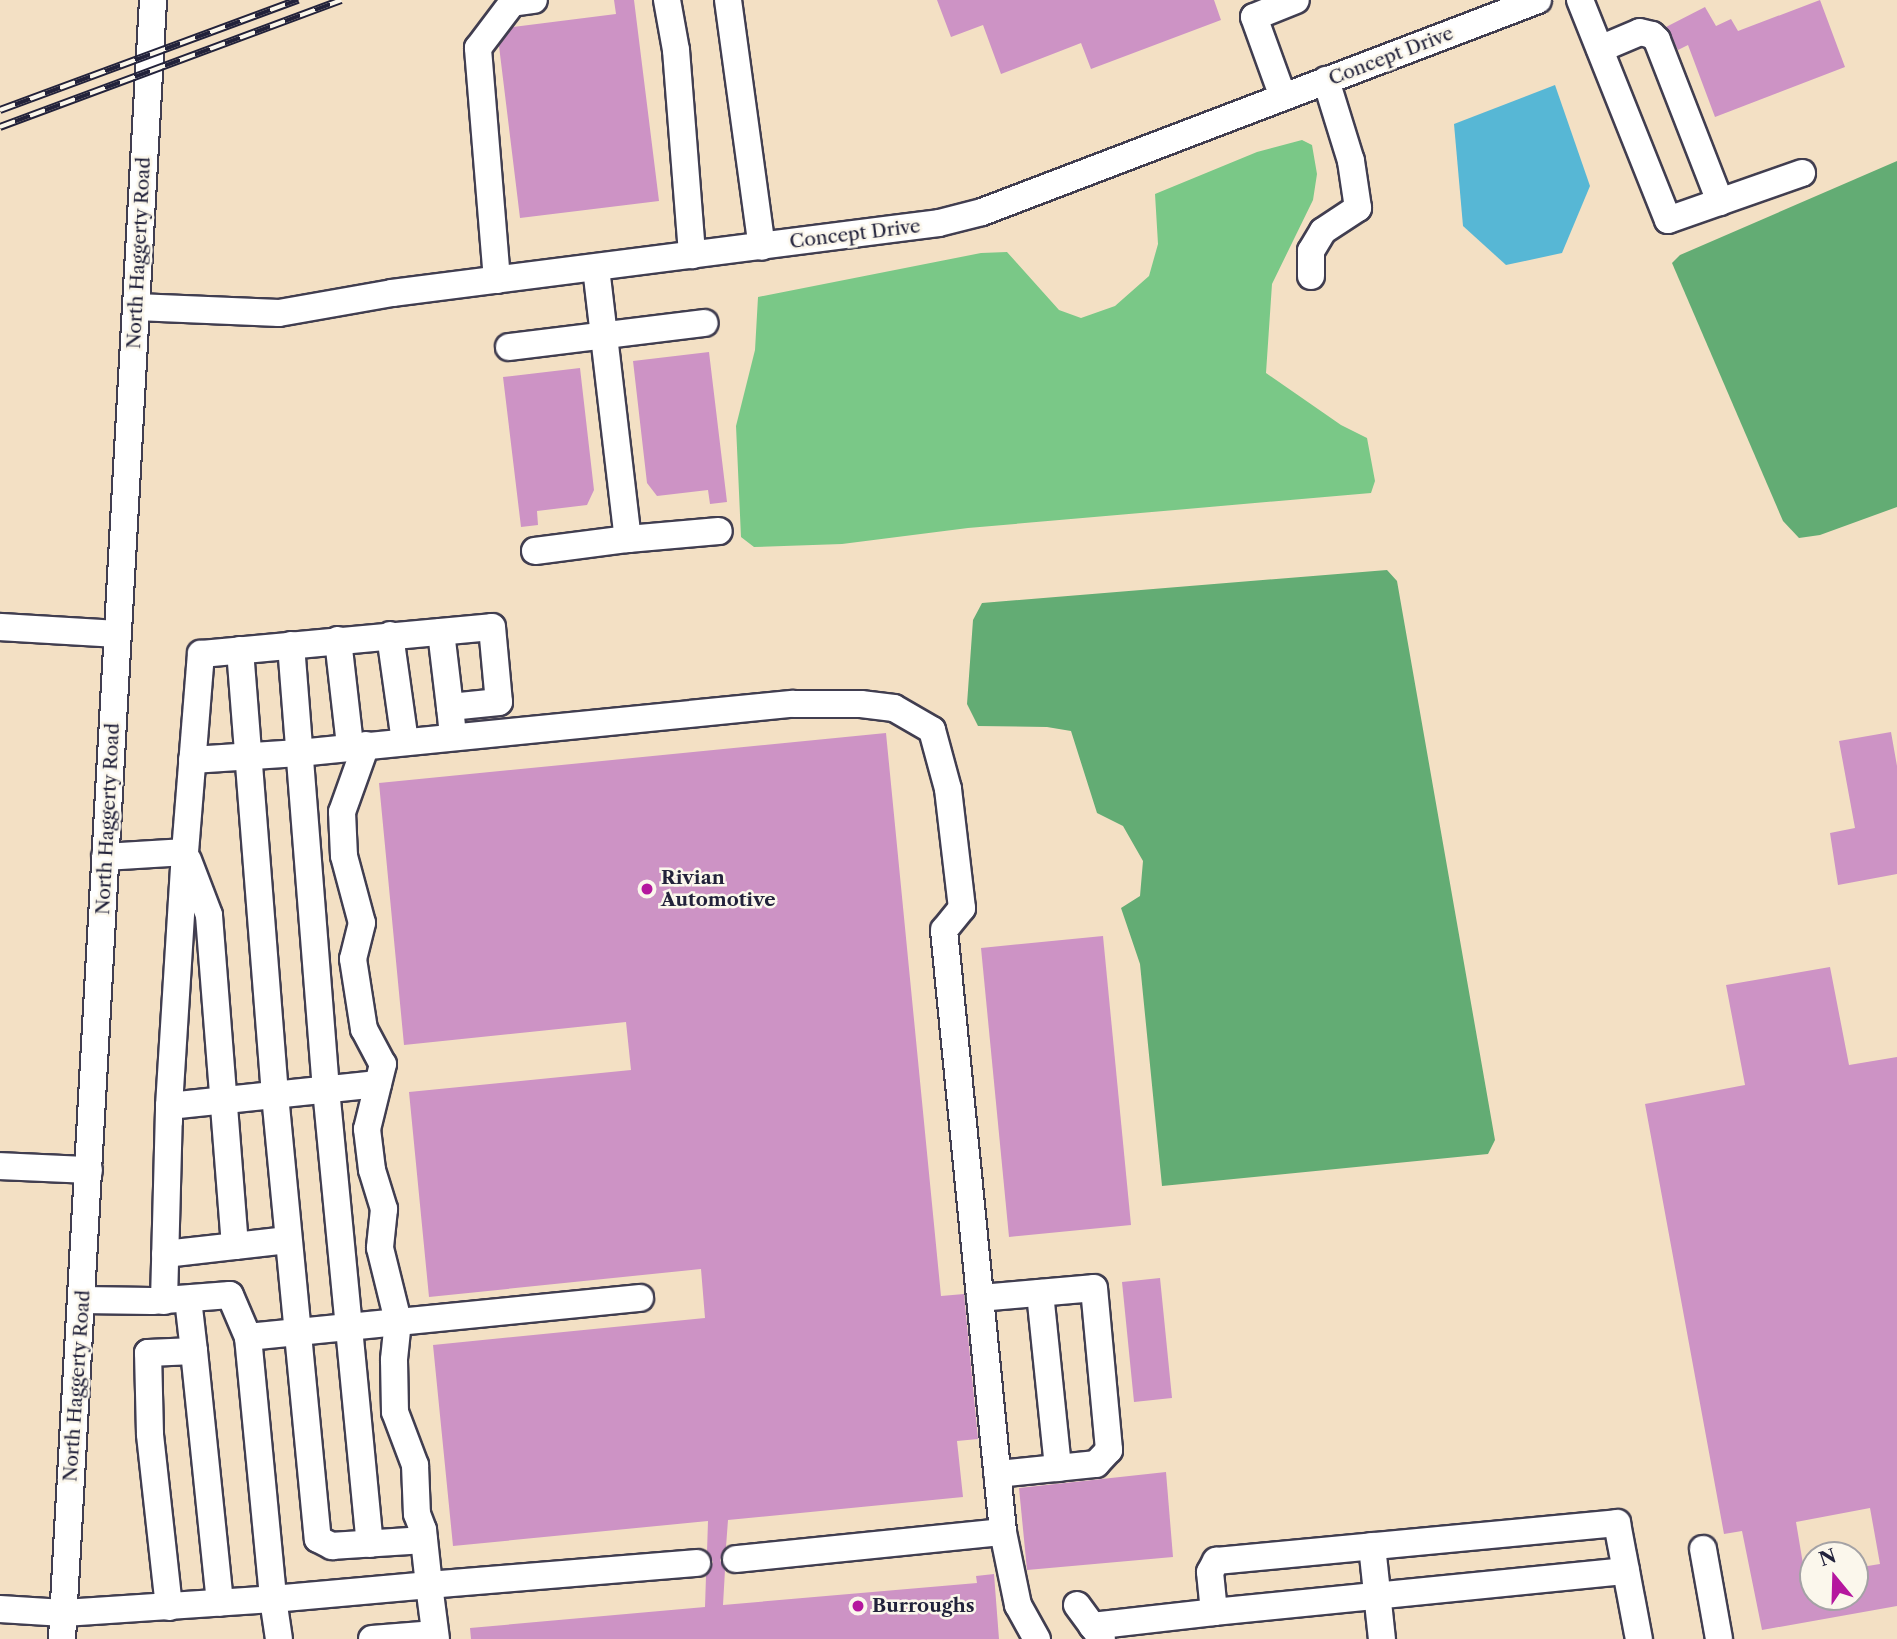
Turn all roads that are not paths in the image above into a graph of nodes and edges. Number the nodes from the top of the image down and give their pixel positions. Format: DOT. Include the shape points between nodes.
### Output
graph roads {
  1 [pos="153,0"];
  2 [pos="534,0"];
  3 [pos="667,0"];
  4 [pos="728,0"];
  5 [pos="1296,0"];
  6 [pos="1538,0"];
  7 [pos="1580,0"];
  8 [pos="1600,48"];
  9 [pos="1326,80"];
  10 [pos="1283,97"];
  11 [pos="1802,173"];
  12 [pos="1720,202"];
  13 [pos="762,247"];
  14 [pos="692,255"];
  15 [pos="596,268"];
  16 [pos="1311,276"];
  17 [pos="497,280"];
  18 [pos="136,307"];
  19 [pos="705,323"];
  20 [pos="602,335"];
  21 [pos="509,347"];
  22 [pos="719,531"];
  23 [pos="628,539"];
  24 [pos="535,551"];
  25 [pos="0,627"];
  26 [pos="442,632"];
  27 [pos="118,634"];
  28 [pos="390,635"];
  29 [pos="338,640"];
  30 [pos="291,645"];
  31 [pos="240,650"];
  32 [pos="450,707"];
  33 [pos="453,737"];
  34 [pos="405,742"];
  35 [pos="358,746"];
  36 [pos="299,753"];
  37 [pos="247,757"];
  38 [pos="192,760"];
  39 [pos="185,852"];
  40 [pos="105,857"];
  41 [pos="378,1084"];
  42 [pos="326,1089"];
  43 [pos="275,1095"];
  44 [pos="224,1100"];
  45 [pos="169,1106"];
  46 [pos="0,1166"];
  47 [pos="89,1170"];
  48 [pos="288,1240"];
  49 [pos="235,1246"];
  50 [pos="165,1254"];
  51 [pos="1040,1293"];
  52 [pos="640,1298"];
  53 [pos="980,1298"];
  54 [pos="82,1300"];
  55 [pos="176,1300"];
  56 [pos="398,1321"];
  57 [pos="349,1327"];
  58 [pos="297,1333"];
  59 [pos="248,1337"];
  60 [pos="194,1351"];
  61 [pos="1058,1468"];
  62 [pos="998,1474"];
  63 [pos="1003,1532"];
  64 [pos="424,1540"];
  65 [pos="370,1544"];
  66 [pos="1372,1546"];
  67 [pos="1703,1549"];
  68 [pos="736,1559"];
  69 [pos="697,1563"];
  70 [pos="1626,1572"];
  71 [pos="429,1585"];
  72 [pos="1377,1596"];
  73 [pos="272,1599"];
  74 [pos="220,1603"];
  75 [pos="169,1607"];
  76 [pos="0,1609"];
  77 [pos="1214,1612"];
  78 [pos="64,1613"];
  79 [pos="1090,1623"];
  80 [pos="436,1636"];
  81 [pos="62,1639"];
  82 [pos="279,1639"];
  83 [pos="372,1639"];
  84 [pos="1037,1639"];
  85 [pos="1382,1639"];
  86 [pos="1639,1639"];
  87 [pos="1720,1639"];
  1 -- 18 [label="street, North Haggerty Road"];
  2 -- 17 [label="street" via="512,2 478,48"];
  3 -- 14 [label="street" via="676,50"];
  4 -- 13 [label="street"];
  5 -- 10 [label="street" via="1254,17"];
  6 -- 9 [label="street, Concept Drive"];
  7 -- 8 [label="street"];
  8 -- 12 [label="street" via="1640,32 1657,40"];
  8 -- 12 [label="street" via="1668,220"];
  9 -- 10 [label="street, Concept Drive"];
  9 -- 16 [label="street" via="1351,161 1358,208 1323,231 1311,251"];
  10 -- 13 [label="street, Concept Drive" via="982,212 939,223"];
  11 -- 12 [label="street"];
  13 -- 14 [label="street, Concept Drive"];
  14 -- 15 [label="street, Concept Drive"];
  15 -- 17 [label="street, Concept Drive"];
  15 -- 20 [label="street"];
  17 -- 18 [label="street, Concept Drive" via="279,313"];
  18 -- 27 [label="street, North Haggerty Road"];
  19 -- 20 [label="street"];
  20 -- 21 [label="street"];
  20 -- 23 [label="street"];
  22 -- 23 [label="street"];
  23 -- 24 [label="street"];
  25 -- 27 [label="street"];
  26 -- 28 [label="street"];
  26 -- 32 [label="street"];
  26 -- 32 [label="street" via="492,627 499,702"];
  27 -- 40 [label="street, North Haggerty Road"];
  28 -- 29 [label="street"];
  28 -- 34 [label="street"];
  29 -- 30 [label="street"];
  29 -- 35 [label="street"];
  30 -- 31 [label="street"];
  30 -- 36 [label="street"];
  31 -- 37 [label="street"];
  31 -- 38 [label="street" via="201,654"];
  32 -- 33 [label="street"];
  33 -- 34 [label="street"];
  33 -- 53 [label="street" via="794,704 894,708 932,730 947,789 962,908 944,930"];
  34 -- 35 [label="street"];
  35 -- 36 [label="street"];
  35 -- 41 [label="street" via="342,812 344,856 362,923 353,959 365,1029 383,1064"];
  36 -- 37 [label="street"];
  36 -- 42 [label="street"];
  37 -- 38 [label="street"];
  37 -- 43 [label="street"];
  38 -- 39 [label="street"];
  39 -- 40 [label="street"];
  39 -- 44 [label="street" via="209,915"];
  39 -- 45 [label="street"];
  40 -- 47 [label="street, North Haggerty Road"];
  41 -- 42 [label="street"];
  41 -- 56 [label="street" via="367,1129 372,1170 384,1209 380,1248"];
  42 -- 43 [label="street"];
  42 -- 57 [label="street"];
  43 -- 44 [label="street"];
  43 -- 48 [label="street"];
  44 -- 45 [label="street"];
  44 -- 49 [label="street"];
  45 -- 50 [label="street"];
  46 -- 47 [label="street"];
  47 -- 54 [label="street, North Haggerty Road"];
  48 -- 49 [label="street"];
  48 -- 58 [label="street"];
  49 -- 50 [label="street"];
  50 -- 55 [label="street"];
  51 -- 53 [label="street"];
  51 -- 61 [label="street"];
  51 -- 61 [label="street" via="1094,1288 1109,1450 1096,1464"];
  52 -- 56 [label="street"];
  53 -- 62 [label="street"];
  54 -- 55 [label="street"];
  54 -- 78 [label="street, North Haggerty Road"];
  55 -- 59 [label="street" via="230,1296"];
  55 -- 60 [label="street"];
  56 -- 57 [label="street"];
  56 -- 64 [label="street" via="395,1412 415,1465 417,1514"];
  57 -- 58 [label="street"];
  57 -- 65 [label="street"];
  58 -- 59 [label="street"];
  58 -- 65 [label="street" via="318,1539 331,1546"];
  59 -- 73 [label="street"];
  60 -- 74 [label="street"];
  60 -- 75 [label="street" via="148,1353 150,1434"];
  61 -- 62 [label="street"];
  62 -- 63 [label="street"];
  63 -- 68 [label="street"];
  63 -- 84 [label="street" via="1018,1605"];
  64 -- 65 [label="street"];
  64 -- 71 [label="street"];
  66 -- 70 [label="street" via="1617,1523"];
  66 -- 72 [label="street"];
  66 -- 77 [label="street" via="1216,1561 1210,1572"];
  67 -- 87 [label="street"];
  69 -- 71 [label="street"];
  70 -- 72 [label="street"];
  70 -- 86 [label="street"];
  71 -- 73 [label="street"];
  71 -- 80 [label="street"];
  72 -- 77 [label="street"];
  72 -- 85 [label="street"];
  73 -- 74 [label="street"];
  73 -- 82 [label="street"];
  74 -- 75 [label="street"];
  75 -- 78 [label="street"];
  76 -- 78 [label="street"];
  77 -- 79 [label="street"];
  78 -- 81 [label="street, North Haggerty Road"];
  80 -- 83 [label="street"];
}
